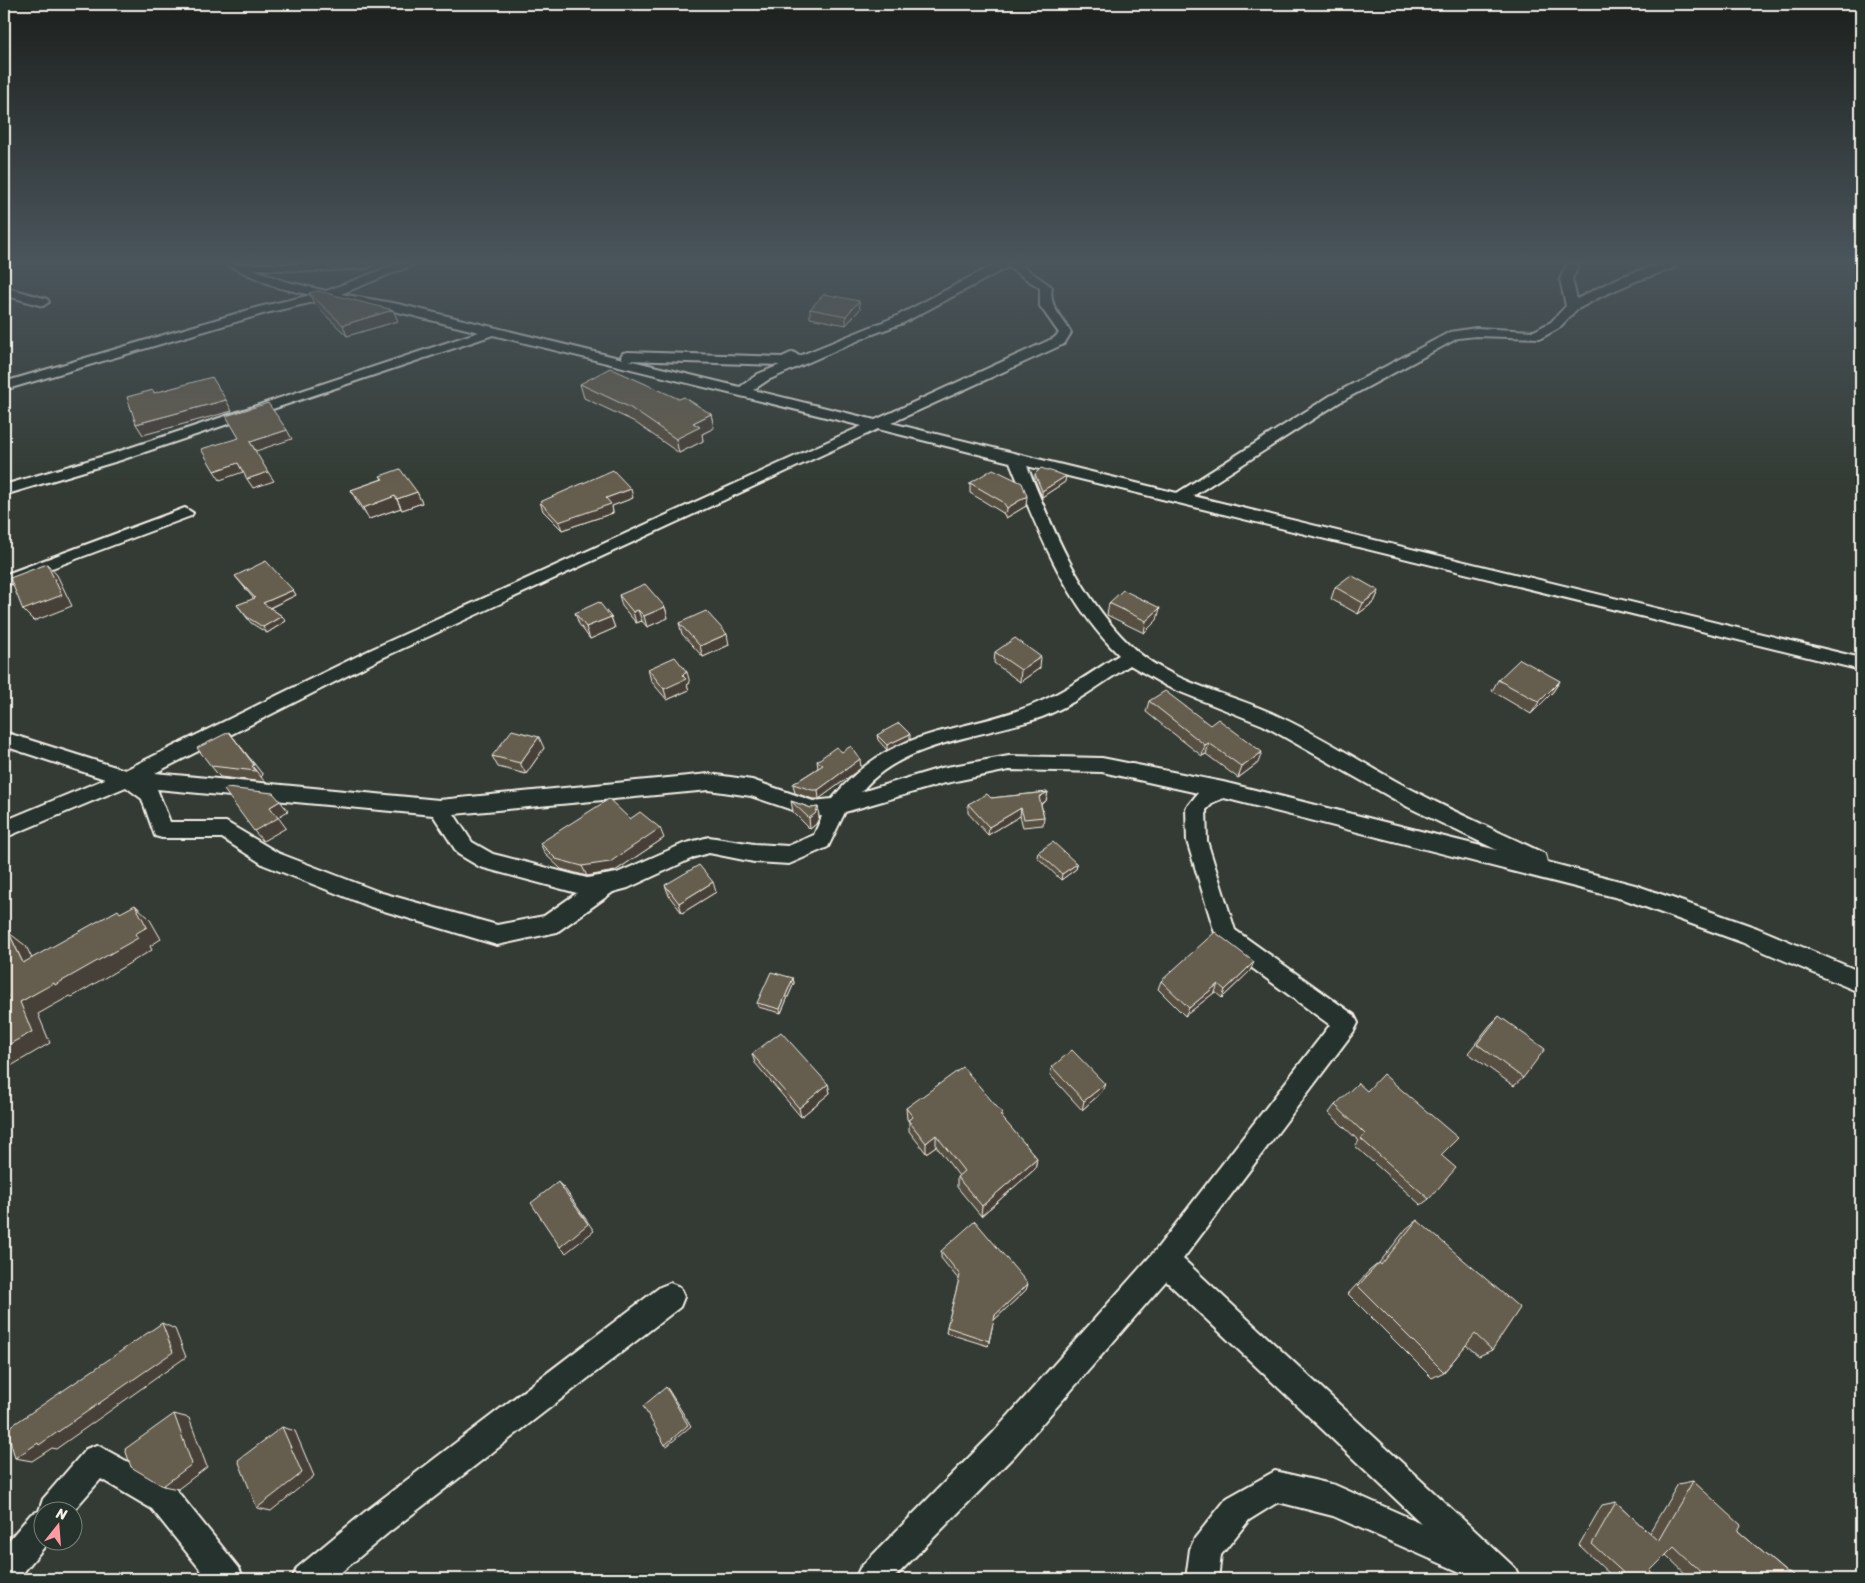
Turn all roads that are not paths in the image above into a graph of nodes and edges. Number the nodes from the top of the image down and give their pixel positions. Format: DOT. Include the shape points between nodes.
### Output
graph roads {
  1 [pos="168,338"];
  2 [pos="472,338"];
  3 [pos="521,338"];
  4 [pos="832,338"];
  5 [pos="852,338"];
  6 [pos="1062,338"];
  7 [pos="1450,338"];
  8 [pos="591,355"];
  9 [pos="4,386"];
  10 [pos="742,392"];
  11 [pos="880,425"];
  12 [pos="1016,458"];
  13 [pos="4,490"];
  14 [pos="1181,497"];
  15 [pos="185,513"];
  16 [pos="4,581"];
  17 [pos="1131,656"];
  18 [pos="1861,664"];
  19 [pos="4,739"];
  20 [pos="128,778"];
  21 [pos="1223,790"];
  22 [pos="837,807"];
  23 [pos="439,808"];
  24 [pos="4,830"];
  25 [pos="1578,879"];
  26 [pos="609,884"];
  27 [pos="1861,983"];
  28 [pos="1165,1261"];
  29 [pos="670,1297"];
  30 [pos="63,1500"];
  31 [pos="32,1537"];
  32 [pos="4,1571"];
  33 [pos="1500,1575"];
  34 [pos="228,1579"];
  35 [pos="308,1579"];
  36 [pos="871,1579"];
  37 [pos="1202,1579"];
  1 -- 9 [label="street"];
  2 -- 13 [label="street" via="116,457"];
  3 -- 8 [label="street"];
  4 -- 8 [label="street" via="784,361"];
  5 -- 10 [label="street" via="762,378"];
  6 -- 11 [label="street" via="1059,342"];
  7 -- 14 [label="street" via="1335,399"];
  8 -- 10 [label="street"];
  10 -- 11 [label="street"];
  11 -- 12 [label="street"];
  11 -- 20 [label="street" via="376,654"];
  12 -- 14 [label="street"];
  12 -- 17 [label="street" via="1062,565 1087,608"];
  14 -- 18 [label="street"];
  15 -- 16 [label="street"];
  17 -- 22 [label="street" via="1036,712 950,733 892,755 863,775"];
  17 -- 25 [label="street" via="1166,678 1270,719 1414,800"];
  19 -- 20 [label="street"];
  20 -- 23 [label="street"];
  20 -- 24 [label="street"];
  20 -- 26 [label="street" via="151,795 162,830 226,830 271,858 379,901 497,935 548,926"];
  21 -- 22 [label="street" via="1102,765 1009,763 941,776"];
  21 -- 25 [label="street"];
  21 -- 28 [label="street" via="1207,796 1196,808 1197,841 1226,936 1346,1023"];
  22 -- 23 [label="street" via="814,809 752,788 709,782"];
  22 -- 26 [label="street" via="821,842 789,855 709,845"];
  23 -- 26 [label="street" via="465,848 486,862 587,887"];
  25 -- 27 [label="street" via="1682,909"];
  28 -- 33 [label="street"];
  28 -- 36 [label="street" via="1004,1444"];
  29 -- 35 [label="street" via="377,1522"];
  30 -- 34 [label="street" via="97,1460 163,1498"];
  31 -- 32 [label="street"];
  33 -- 37 [label="street" via="1334,1501 1275,1486 1238,1509 1206,1548"];
}
